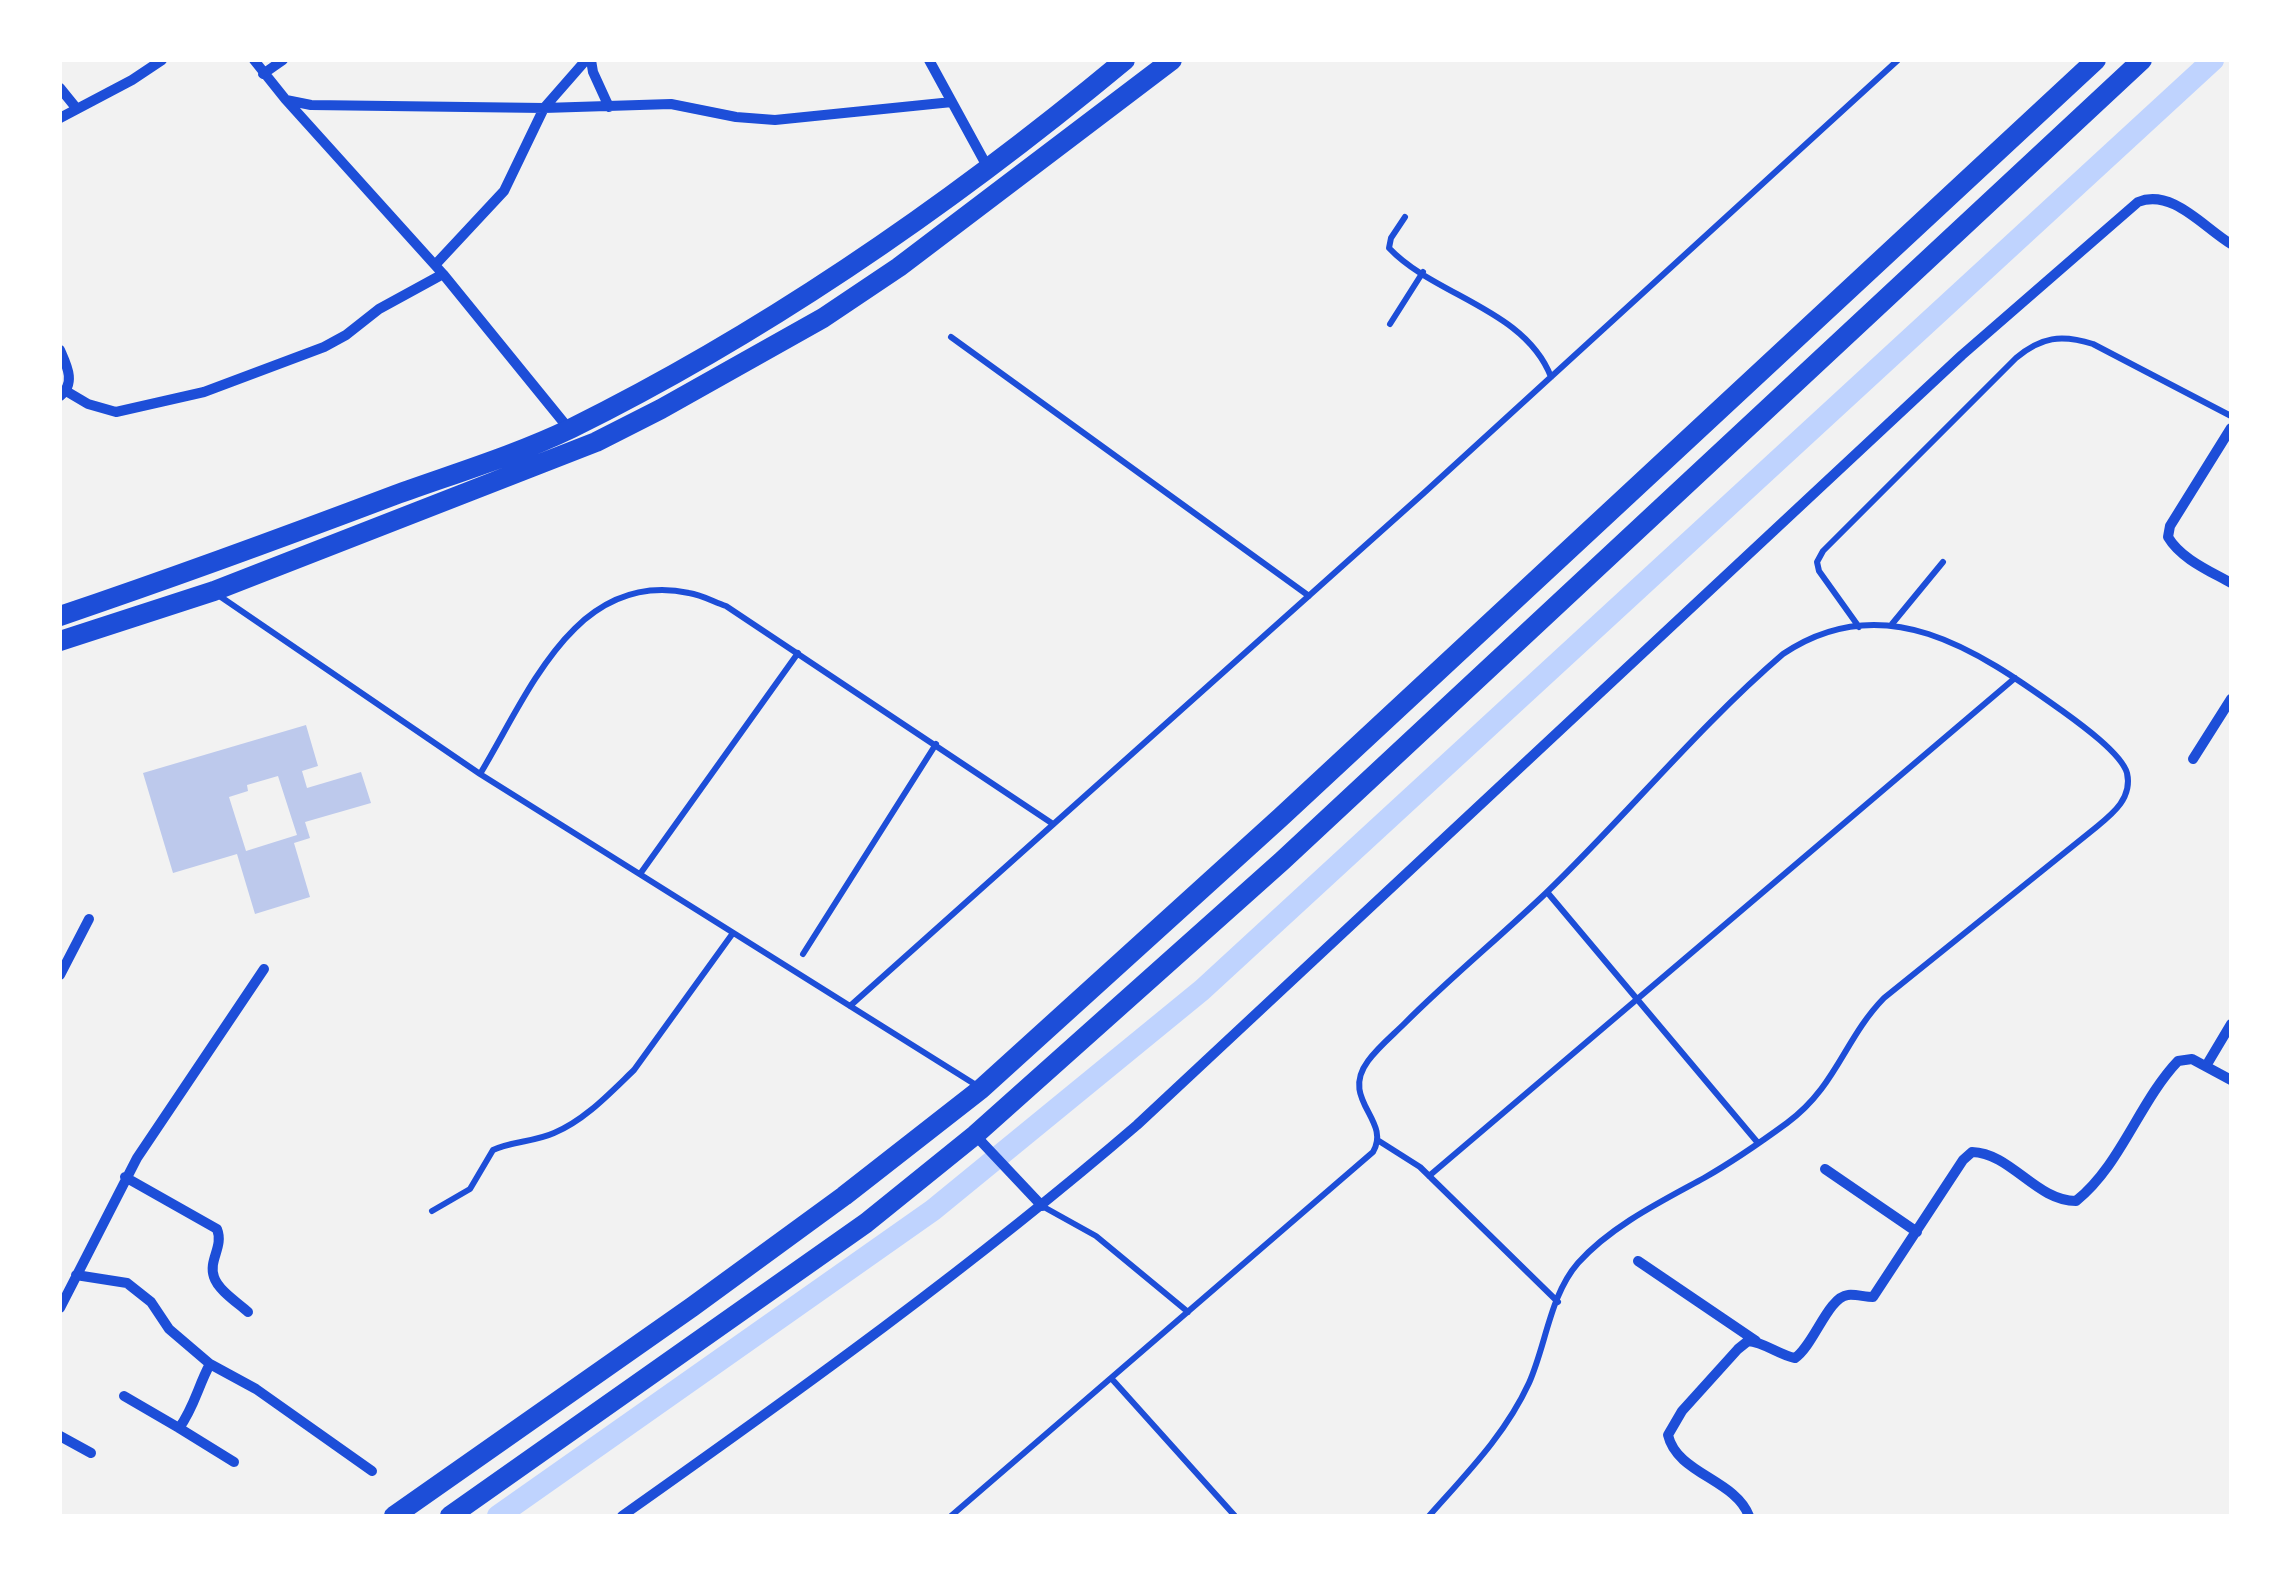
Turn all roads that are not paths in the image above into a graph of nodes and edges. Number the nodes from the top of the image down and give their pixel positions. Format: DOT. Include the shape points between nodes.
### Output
graph roads {
  1 [pos="162,60"];
  2 [pos="254,60"];
  3 [pos="283,60"];
  4 [pos="589,60"];
  5 [pos="930,60"];
  6 [pos="1124,60"];
  7 [pos="1172,60"];
  8 [pos="1898,60"];
  9 [pos="2096,60"];
  10 [pos="2142,60"];
  11 [pos="263,74"];
  12 [pos="1139,87"];
  13 [pos="60,88"];
  14 [pos="286,100"];
  15 [pos="952,102"];
  16 [pos="608,107"];
  17 [pos="544,108"];
  18 [pos="76,109"];
  19 [pos="60,118"];
  20 [pos="988,169"];
  21 [pos="1405,216"];
  22 [pos="2231,244"];
  23 [pos="439,270"];
  24 [pos="1423,272"];
  25 [pos="1390,324"];
  26 [pos="952,337"];
  27 [pos="60,350"];
  28 [pos="1551,376"];
  29 [pos="63,394"];
  30 [pos="2231,416"];
  31 [pos="2231,428"];
  32 [pos="568,429"];
  33 [pos="1943,562"];
  34 [pos="187,573"];
  35 [pos="2231,584"];
  36 [pos="214,592"];
  37 [pos="1309,596"];
  38 [pos="60,616"];
  39 [pos="1891,625"];
  40 [pos="1859,627"];
  41 [pos="60,642"];
  42 [pos="798,652"];
  43 [pos="2015,678"];
  44 [pos="2231,698"];
  45 [pos="936,744"];
  46 [pos="2193,759"];
  47 [pos="480,774"];
  48 [pos="1053,824"];
  49 [pos="640,874"];
  50 [pos="1547,892"];
  51 [pos="89,919"];
  52 [pos="733,933"];
  53 [pos="802,954"];
  54 [pos="264,969"];
  55 [pos="60,975"];
  56 [pos="1637,997"];
  57 [pos="850,1006"];
  58 [pos="2231,1024"];
  59 [pos="2206,1066"];
  60 [pos="2231,1080"];
  61 [pos="981,1089"];
  62 [pos="1379,1141"];
  63 [pos="982,1142"];
  64 [pos="1758,1142"];
  65 [pos="1825,1169"];
  66 [pos="1429,1176"];
  67 [pos="125,1178"];
  68 [pos="1042,1206"];
  69 [pos="432,1211"];
  70 [pos="1917,1232"];
  71 [pos="1638,1261"];
  72 [pos="76,1275"];
  73 [pos="1558,1302"];
  74 [pos="60,1308"];
  75 [pos="248,1312"];
  76 [pos="1188,1312"];
  77 [pos="1757,1342"];
  78 [pos="210,1364"];
  79 [pos="1111,1378"];
  80 [pos="124,1396"];
  81 [pos="179,1428"];
  82 [pos="60,1436"];
  83 [pos="91,1453"];
  84 [pos="234,1462"];
  85 [pos="372,1471"];
  86 [pos="963,1506"];
  87 [pos="394,1516"];
  88 [pos="450,1516"];
  89 [pos="622,1516"];
  90 [pos="951,1516"];
  91 [pos="972,1516"];
  92 [pos="1236,1516"];
  93 [pos="1428,1516"];
  94 [pos="1749,1516"];
  1 -- 18 [label="street"];
  2 -- 11 [label="street"];
  3 -- 11 [label="street"];
  4 -- 16 [label="street"];
  4 -- 17 [label="street"];
  5 -- 15 [label="street"];
  6 -- 12 [label="street"];
  6 -- 20 [label="highway"];
  7 -- 12 [label="highway"];
  8 -- 28 [label="lane"];
  9 -- 61 [label="highway"];
  10 -- 63 [label="highway"];
  11 -- 14 [label="street"];
  12 -- 36 [label="highway" via="899,267 661,409 578,449"];
  13 -- 18 [label="street"];
  14 -- 17 [label="street" via="311,106"];
  14 -- 23 [label="street"];
  15 -- 16 [label="street" via="774,120 671,104"];
  15 -- 20 [label="street"];
  16 -- 17 [label="street"];
  17 -- 23 [label="street" via="504,191"];
  18 -- 19 [label="street"];
  20 -- 32 [label="highway" via="762,325"];
  21 -- 24 [label="lane" via="1390,248"];
  22 -- 68 [label="street" via="2168,200 2138,202 1962,355"];
  23 -- 29 [label="street" via="324,347 221,386 116,412"];
  23 -- 32 [label="street"];
  24 -- 25 [label="lane"];
  24 -- 28 [label="lane" via="1514,330 1544,358"];
  26 -- 37 [label="lane"];
  27 -- 29 [label="street" via="70,372"];
  28 -- 37 [label="lane"];
  30 -- 40 [label="lane" via="2093,344 2056,337 2028,348 1823,551 1819,571"];
  31 -- 35 [label="street" via="2168,537"];
  32 -- 34 [label="highway"];
  33 -- 39 [label="lane"];
  34 -- 36 [label="lane"];
  34 -- 38 [label="highway"];
  36 -- 41 [label="highway"];
  36 -- 47 [label="lane"];
  37 -- 48 [label="lane"];
  39 -- 40 [label="lane"];
  39 -- 43 [label="lane" via="1958,644"];
  40 -- 50 [label="lane" via="1802,641 1783,654"];
  42 -- 45 [label="lane"];
  42 -- 47 [label="lane" via="726,606 689,593 644,592 613,601 584,617 552,654"];
  42 -- 49 [label="lane"];
  43 -- 56 [label="lane"];
  43 -- 64 [label="lane" via="2121,762 2125,799 1884,998 1819,1094"];
  44 -- 46 [label="street"];
  45 -- 48 [label="lane"];
  45 -- 53 [label="lane"];
  47 -- 49 [label="lane"];
  48 -- 57 [label="lane"];
  49 -- 52 [label="lane"];
  50 -- 56 [label="lane"];
  50 -- 62 [label="lane" via="1368,1060 1358,1088"];
  51 -- 55 [label="street"];
  52 -- 57 [label="lane"];
  52 -- 69 [label="lane" via="616,1088 554,1133 493,1150 470,1189"];
  54 -- 67 [label="street"];
  56 -- 64 [label="lane"];
  56 -- 66 [label="lane"];
  57 -- 61 [label="lane"];
  58 -- 59 [label="street"];
  59 -- 60 [label="street"];
  59 -- 70 [label="street" via="2178,1061 2166,1073 2076,1202 1972,1152"];
  61 -- 87 [label="highway" via="692,1307"];
  62 -- 66 [label="lane"];
  62 -- 76 [label="lane"];
  63 -- 68 [label="street"];
  63 -- 88 [label="highway"];
  64 -- 73 [label="lane" via="1604,1240 1577,1264"];
  65 -- 70 [label="street"];
  66 -- 73 [label="lane"];
  67 -- 72 [label="street"];
  67 -- 75 [label="street" via="217,1229 214,1277"];
  68 -- 76 [label="lane" via="1096,1236"];
  68 -- 89 [label="street"];
  70 -- 77 [label="street" via="1873,1297 1838,1298 1795,1358"];
  71 -- 77 [label="street"];
  72 -- 74 [label="street"];
  72 -- 78 [label="street" via="128,1283"];
  73 -- 93 [label="lane" via="1508,1425"];
  76 -- 79 [label="lane"];
  77 -- 94 [label="street" via="1748,1341 1723,1364 1668,1435 1678,1455 1734,1496"];
  78 -- 81 [label="street"];
  78 -- 85 [label="street"];
  79 -- 86 [label="lane"];
  79 -- 92 [label="lane"];
  80 -- 81 [label="street"];
  81 -- 84 [label="street"];
  82 -- 83 [label="street"];
  86 -- 90 [label="lane"];
  86 -- 91 [label="lane"];
}
